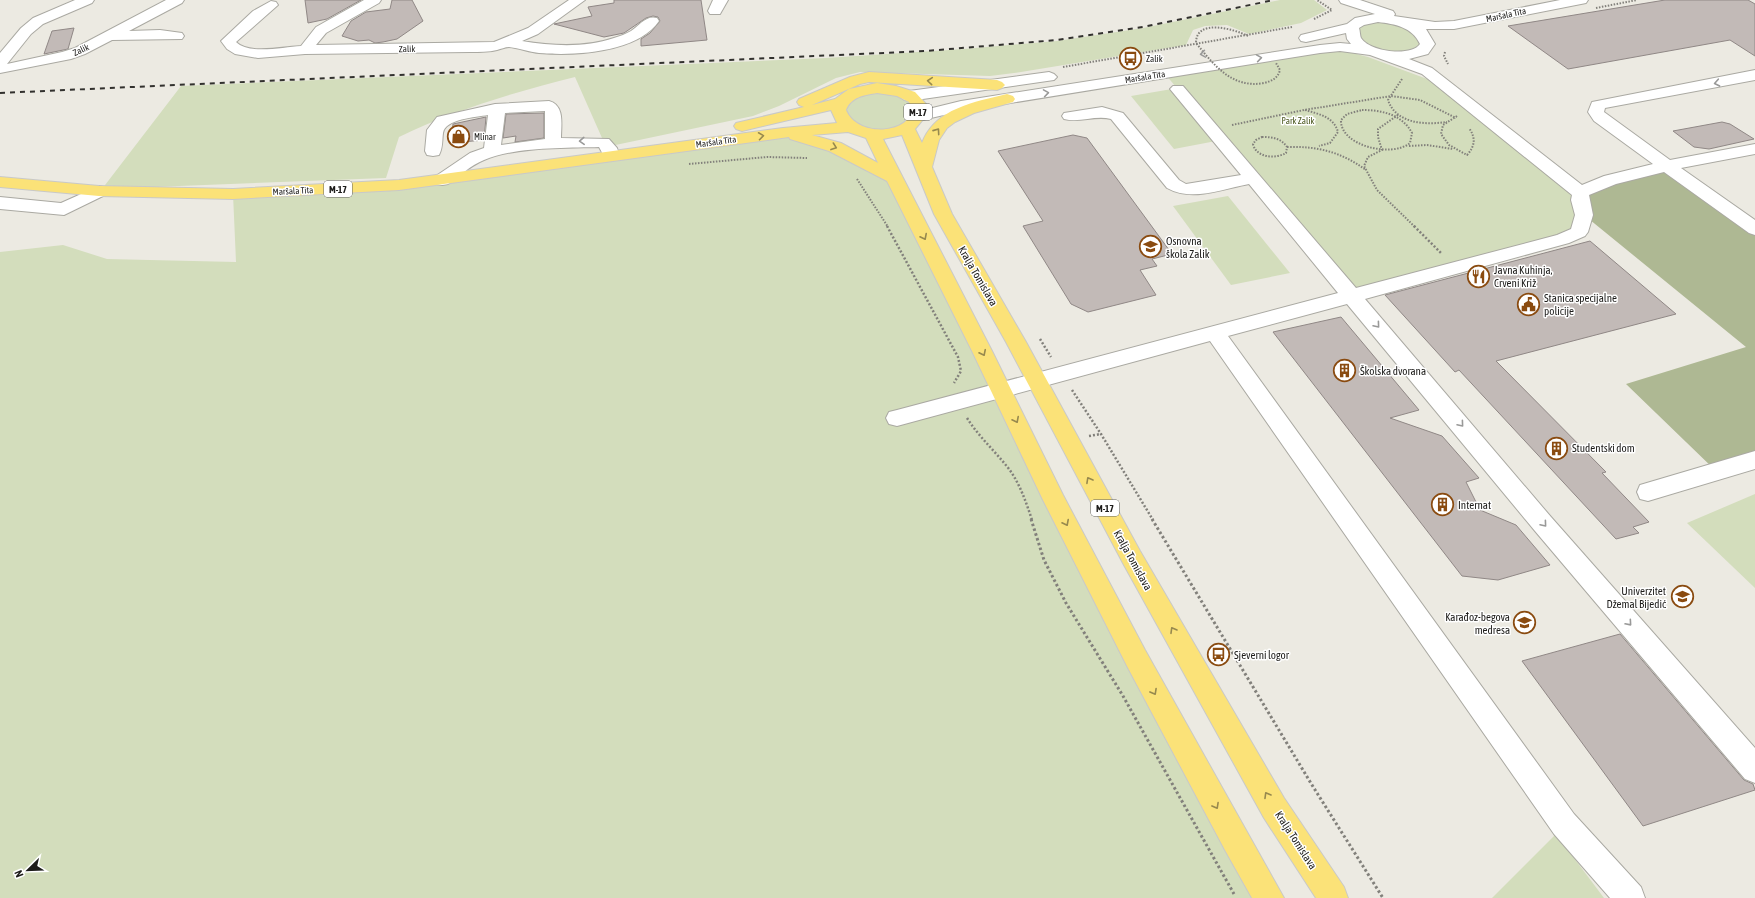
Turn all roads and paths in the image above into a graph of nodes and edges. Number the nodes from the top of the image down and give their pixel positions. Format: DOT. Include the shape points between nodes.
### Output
graph roads {
  1 [pos="87,0"];
  2 [pos="176,0"];
  3 [pos="374,0"];
  4 [pos="578,0"];
  5 [pos="1317,0"];
  6 [pos="1581,0"];
  7 [pos="271,6"];
  8 [pos="1340,7"];
  9 [pos="1378,18"];
  10 [pos="652,21"];
  11 [pos="1401,22"];
  12 [pos="1474,22"];
  13 [pos="1454,25"];
  14 [pos="1353,26"];
  15 [pos="108,36"];
  16 [pos="178,36"];
  17 [pos="1248,36"];
  18 [pos="507,42"];
  19 [pos="1315,43"];
  20 [pos="1436,49"];
  21 [pos="305,50"];
  22 [pos="1378,53"];
  23 [pos="0,63"];
  24 [pos="1276,63"];
  25 [pos="0,68"];
  26 [pos="1097,70"];
  27 [pos="1426,71"];
  28 [pos="1066,74"];
  29 [pos="1404,74"];
  30 [pos="1755,76"];
  31 [pos="997,85"];
  32 [pos="1446,86"];
  33 [pos="1178,89"];
  34 [pos="909,96"];
  35 [pos="1391,96"];
  36 [pos="1007,99"];
  37 [pos="840,103"];
  38 [pos="497,110"];
  39 [pos="1304,110"];
  40 [pos="1461,114"];
  41 [pos="1398,115"];
  42 [pos="1070,116"];
  43 [pos="1395,116"];
  44 [pos="1455,117"];
  45 [pos="1458,120"];
  46 [pos="912,122"];
  47 [pos="1447,122"];
  48 [pos="750,124"];
  49 [pos="1465,125"];
  50 [pos="849,127"];
  51 [pos="1212,129"];
  52 [pos="783,133"];
  53 [pos="872,134"];
  54 [pos="553,143"];
  55 [pos="1409,146"];
  56 [pos="1287,147"];
  57 [pos="1317,147"];
  58 [pos="1755,149"];
  59 [pos="1382,150"];
  60 [pos="1456,150"];
  61 [pos="433,151"];
  62 [pos="492,151"];
  63 [pos="612,154"];
  64 [pos="808,158"];
  65 [pos="584,160"];
  66 [pos="684,165"];
  67 [pos="1668,165"];
  68 [pos="923,167"];
  69 [pos="1366,170"];
  70 [pos="854,176"];
  71 [pos="894,178"];
  72 [pos="1254,178"];
  73 [pos="442,180"];
  74 [pos="0,182"];
  75 [pos="98,191"];
  76 [pos="1581,193"];
  77 [pos="0,203"];
  78 [pos="1755,229"];
  79 [pos="1454,267"];
  80 [pos="1352,295"];
  81 [pos="1214,332"];
  82 [pos="1038,338"];
  83 [pos="1049,378"];
  84 [pos="1000,390"];
  85 [pos="952,394"];
  86 [pos="897,418"];
  87 [pos="1755,460"];
  88 [pos="1648,492"];
  89 [pos="1755,769"];
  90 [pos="1237,898"];
  91 [pos="1269,898"];
  92 [pos="1333,898"];
  93 [pos="1383,898"];
  94 [pos="1630,898"];
  1 -- 23 [label="street" via="38,21 26,31"];
  2 -- 15 [label="street, Zalik"];
  3 -- 21 [label="street" via="321,30"];
  4 -- 18 [label="street, Zalik" via="533,31"];
  5 -- 8 [label="path"];
  6 -- 12 [label="street, Maršala Tita"];
  7 -- 21 [label="street, Zalik" via="258,14 228,41 234,48 247,52"];
  8 -- 9 [label="street"];
  8 -- 12 [label="street" via="1415,20"];
  8 -- 14 [label="street"];
  8 -- 19 [label="street" via="1331,26"];
  9 -- 11 [label="street"];
  9 -- 14 [label="street, Maršala Tita" via="1360,21"];
  10 -- 18 [label="street, Zalik" via="634,35 616,42 586,48 546,49"];
  11 -- 13 [label="street, Maršala Tita" via="1435,26"];
  11 -- 20 [label="street" via="1421,32"];
  12 -- 13 [label="street, Maršala Tita"];
  12 -- 20 [label="street" via="1456,30"];
  13 -- 20 [label="street, Maršala Tita" via="1436,35"];
  14 -- 19 [label="street, Maršala Tita"];
  14 -- 22 [label="street" via="1351,33 1354,39"];
  15 -- 16 [label="street"];
  15 -- 25 [label="street, Zalik" via="66,56"];
  17 -- 24 [label="path, bridge" via="1235,29 1218,27 1204,30 1194,38 1196,44 1224,75 1241,83 1263,84 1271,81 1279,74 1280,70"];
  18 -- 21 [label="street, Zalik" via="496,46 470,48"];
  19 -- 22 [label="street, Maršala Tita"];
  19 -- 26 [label="street, Maršala Tita, one-way"];
  19 -- 32 [label="street" via="1368,57"];
  36 -- 19 [label="street, Maršala Tita, one-way"];
  20 -- 22 [label="street" via="1409,56"];
  20 -- 27 [label="street" via="1425,60"];
  20 -- 32 [label="street"];
  22 -- 27 [label="street"];
  27 -- 32 [label="street"];
  28 -- 31 [label="street"];
  29 -- 35 [label="path"];
  30 -- 67 [label="street, one-way" via="1598,105 1596,112 1600,118"];
  31 -- 34 [label="street"];
  31 -- 48 [label="main road, one-way" via="861,78"];
  32 -- 76 [label="street"];
  33 -- 51 [label="street"];
  34 -- 37 [label="main road, M-17" via="889,88 865,89 850,94"];
  34 -- 46 [label="main road, M-17" via="919,108"];
  35 -- 39 [label="path"];
  35 -- 41 [label="path" via="1388,104"];
  35 -- 44 [label="path" via="1420,100"];
  36 -- 46 [label="street, Maršala Tita" via="961,106"];
  68 -- 36 [label="main road, one-way" via="936,132 945,121 964,111"];
  37 -- 48 [label="main road, Maršala Tita / M-17"];
  37 -- 50 [label="main road" via="838,116"];
  38 -- 54 [label="street" via="549,106 553,111"];
  38 -- 61 [label="street" via="462,114 442,120 435,130"];
  38 -- 62 [label="street"];
  39 -- 51 [label="path"];
  39 -- 57 [label="path" via="1323,116 1337,127 1338,132 1334,140"];
  40 -- 44 [label="path"];
  41 -- 43 [label="path"];
  41 -- 47 [label="path" via="1421,124"];
  42 -- 72 [label="street" via="1102,112 1117,116 1173,184 1182,189 1191,190"];
  43 -- 55 [label="path" via="1411,128 1414,135"];
  43 -- 59 [label="path" via="1378,129"];
  43 -- 59 [label="path" via="1362,110 1345,115 1341,120 1342,130 1352,141"];
  44 -- 45 [label="path"];
  44 -- 47 [label="path"];
  46 -- 53 [label="main road, M-17" via="897,132"];
  46 -- 68 [label="main road, Kralja Tomislava / M-17"];
  47 -- 60 [label="path" via="1443,125 1441,134"];
  48 -- 63 [label="main road, Maršala Tita / M-17"];
  49 -- 60 [label="path" via="1472,132 1472,149 1467,155"];
  50 -- 52 [label="main road, Maršala Tita / M-17"];
  50 -- 53 [label="main road, M-17"];
  51 -- 72 [label="street"];
  65 -- 52 [label="main road, Maršala Tita / M-17, one-way"];
  52 -- 71 [label="main road, one-way" via="835,147"];
  53 -- 71 [label="main road"];
  54 -- 62 [label="street"];
  63 -- 54 [label="street, one-way" via="603,142"];
  55 -- 59 [label="path" via="1400,150"];
  55 -- 60 [label="path" via="1427,145"];
  56 -- 56 [label="path" via="1283,155 1268,156 1258,152 1253,143 1262,137 1272,138 1282,141"];
  56 -- 57 [label="path"];
  57 -- 69 [label="path" via="1343,154"];
  58 -- 67 [label="street"];
  59 -- 69 [label="path" via="1364,161"];
  62 -- 73 [label="street" via="476,157"];
  63 -- 65 [label="main road, Maršala Tita / M-17"];
  64 -- 66 [label="path" via="767,157"];
  65 -- 73 [label="main road, Maršala Tita / M-17"];
  67 -- 76 [label="street" via="1611,179"];
  67 -- 78 [label="street"];
  68 -- 83 [label="main road, Kralja Tomislava / M-17" via="943,214"];
  69 -- 79 [label="path" via="1377,190"];
  70 -- 85 [label="path" via="902,250 958,357 961,371 954,382"];
  71 -- 84 [label="main road, one-way"];
  72 -- 80 [label="street"];
  73 -- 75 [label="main road, Maršala Tita / M-17" via="399,185 234,194"];
  74 -- 75 [label="main road, Maršala Tita / M-17"];
  75 -- 77 [label="street" via="64,209"];
  76 -- 79 [label="street" via="1584,216 1579,232 1562,239"];
  79 -- 80 [label="street"];
  80 -- 81 [label="street"];
  80 -- 89 [label="street, one-way" via="1544,524"];
  81 -- 83 [label="street"];
  81 -- 94 [label="street" via="1564,824"];
  82 -- 83 [label="path"];
  83 -- 84 [label="street"];
  92 -- 83 [label="main road, Kralja Tomislava / M-17, one-way" via="1274,808 1132,558"];
  83 -- 93 [label="path" via="1100,434 1312,786"];
  84 -- 85 [label="street"];
  84 -- 91 [label="main road, one-way" via="1136,658"];
  85 -- 86 [label="street"];
  85 -- 90 [label="path" via="976,433 1015,478 1024,495 1044,560 1066,603 1123,696"];
  87 -- 88 [label="street"];
}
